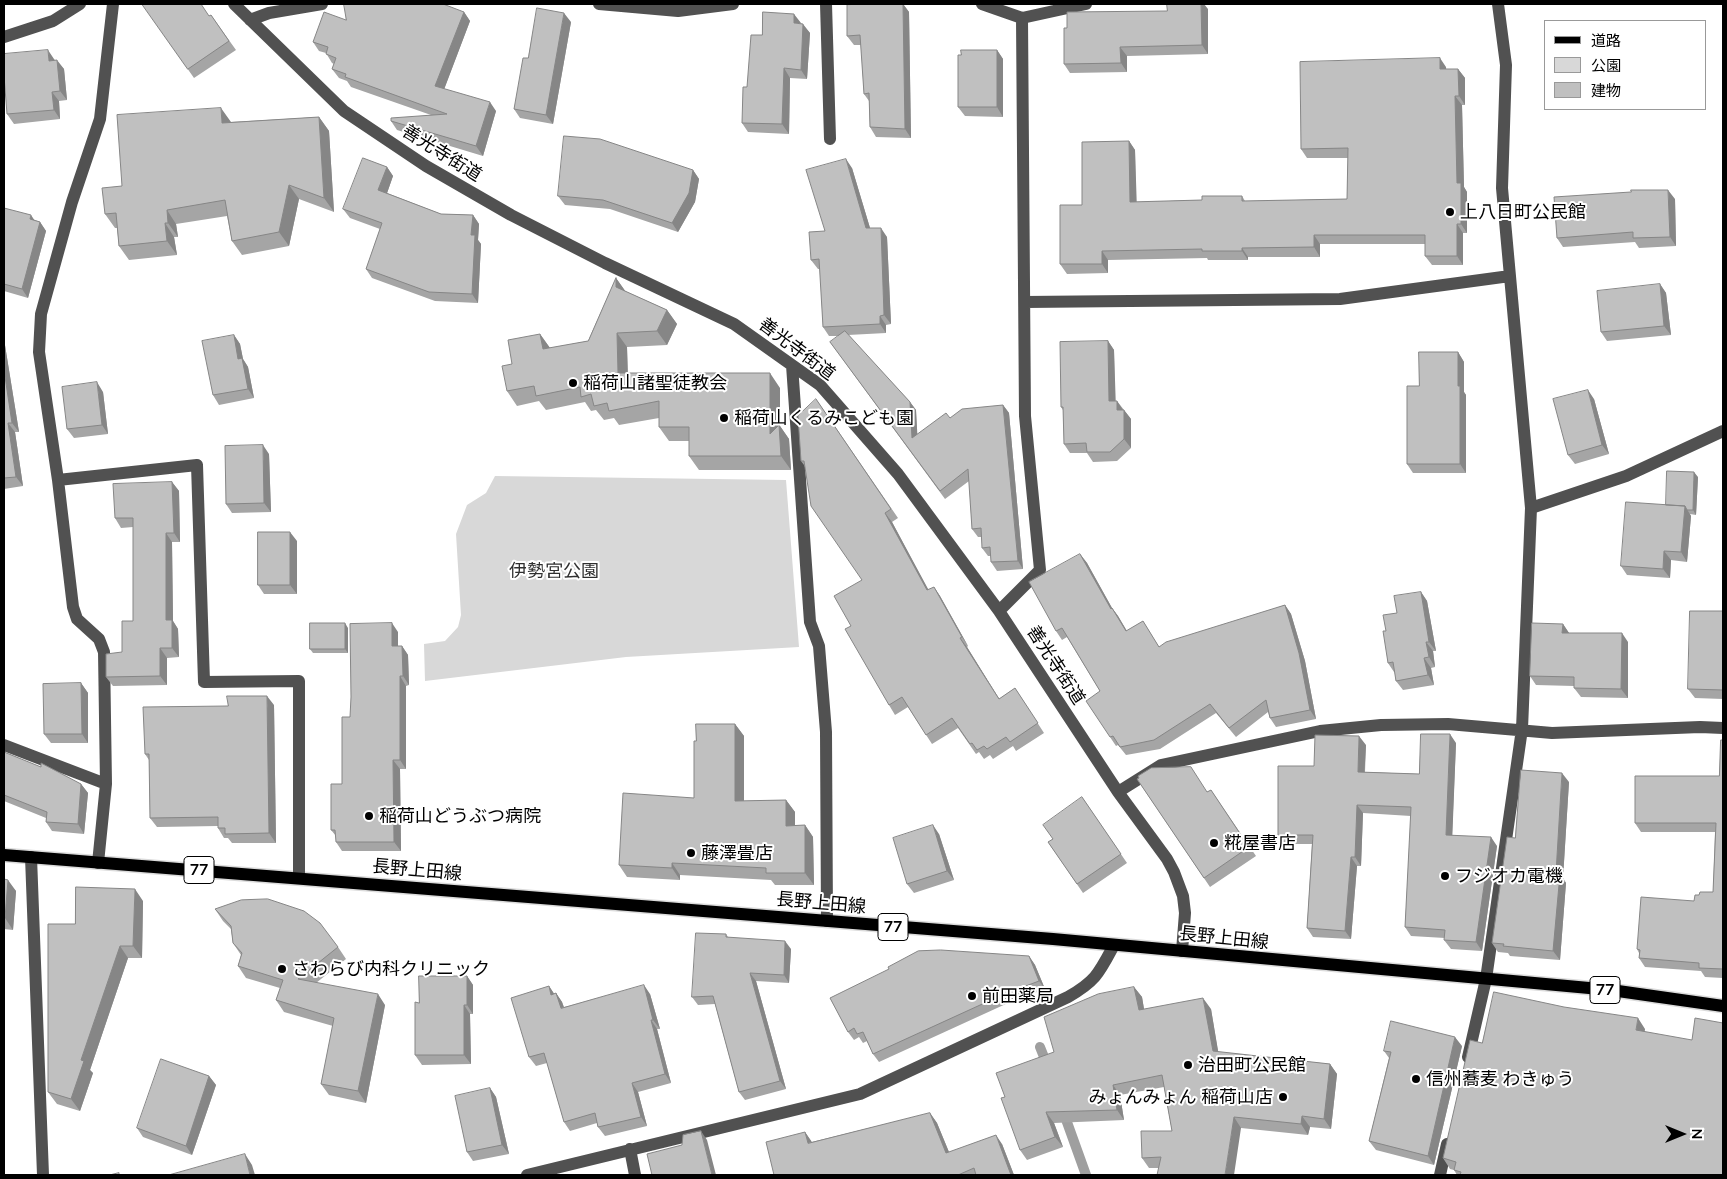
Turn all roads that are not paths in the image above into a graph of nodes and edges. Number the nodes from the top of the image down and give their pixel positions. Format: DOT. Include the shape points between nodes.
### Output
graph roads {
  1 [pos="80,4"];
  2 [pos="112,4"];
  3 [pos="234,4"];
  4 [pos="319,4"];
  5 [pos="599,4"];
  6 [pos="734,4"];
  7 [pos="826,4"];
  8 [pos="982,4"];
  9 [pos="1086,4"];
  10 [pos="1498,4"];
  11 [pos="1022,18"];
  12 [pos="250,20"];
  13 [pos="4,37"];
  14 [pos="830,139"];
  15 [pos="1510,276"];
  16 [pos="1025,302"];
  17 [pos="792,365"];
  18 [pos="1723,431"];
  19 [pos="58,480"];
  20 [pos="1531,508"];
  21 [pos="999,611"];
  22 [pos="1723,728"];
  23 [pos="1522,730"];
  24 [pos="4,744"];
  25 [pos="106,784"];
  26 [pos="1118,792"];
  27 [pos="4,855"];
  28 [pos="31,857"];
  29 [pos="98,863"];
  30 [pos="300,878"];
  31 [pos="827,922"];
  32 [pos="1114,945"];
  33 [pos="1182,951"];
  34 [pos="1486,979"];
  35 [pos="1723,1006"];
  36 [pos="1465,1068"];
  37 [pos="1449,1136"];
  38 [pos="630,1149"];
  39 [pos="43,1175"];
  40 [pos="527,1175"];
  41 [pos="636,1175"];
  42 [pos="1440,1175"];
  1 -- 13 [label="street" via="53,21"];
  2 -- 19 [label="street" via="100,119 72,202 41,314 39,352"];
  3 -- 12 [label="street, 善光寺街道"];
  4 -- 12 [label="street" via="269,12"];
  5 -- 6 [label="street" via="678,11"];
  7 -- 14 [label="street"];
  8 -- 11 [label="street"];
  9 -- 11 [label="street"];
  10 -- 15 [label="street" via="1506,65 1502,188"];
  11 -- 16 [label="street"];
  12 -- 17 [label="street, 善光寺街道" via="344,111 426,166 511,215 734,324"];
  15 -- 16 [label="street" via="1340,299"];
  15 -- 20 [label="street"];
  16 -- 21 [label="street" via="1025,416 1040,570"];
  17 -- 21 [label="street, 善光寺街道" via="820,385 898,474"];
  17 -- 31 [label="street" via="810,622 819,646 826,732"];
  18 -- 20 [label="street" via="1626,476"];
  19 -- 25 [label="street" via="76,619 99,639 104,652"];
  19 -- 30 [label="street" via="197,465 204,682 300,680"];
  20 -- 23 [label="street"];
  21 -- 26 [label="street, 善光寺街道"];
  22 -- 23 [label="street" via="1552,733"];
  23 -- 26 [label="street" via="1448,724 1381,725 1320,731 1160,765"];
  23 -- 34 [label="street"];
  24 -- 25 [label="street"];
  25 -- 29 [label="street"];
  26 -- 33 [label="street, 善光寺街道" via="1167,859 1179,884 1185,913"];
  27 -- 28 [label="main road, 長野上田線 / 77"];
  28 -- 29 [label="main road, 長野上田線 / 77"];
  28 -- 39 [label="street"];
  29 -- 30 [label="main road, 長野上田線 / 77"];
  30 -- 31 [label="main road, 長野上田線 / 77"];
  31 -- 32 [label="main road, 長野上田線 / 77"];
  32 -- 33 [label="main road, 長野上田線 / 77"];
  32 -- 38 [label="street" via="1098,975 1068,997 860,1094"];
  33 -- 34 [label="main road, 長野上田線 / 77"];
  34 -- 35 [label="main road, 長野上田線 / 77" via="1611,990"];
  34 -- 36 [label="street"];
  37 -- 42 [label="street"];
  38 -- 40 [label="street"];
  38 -- 41 [label="street"];
}
